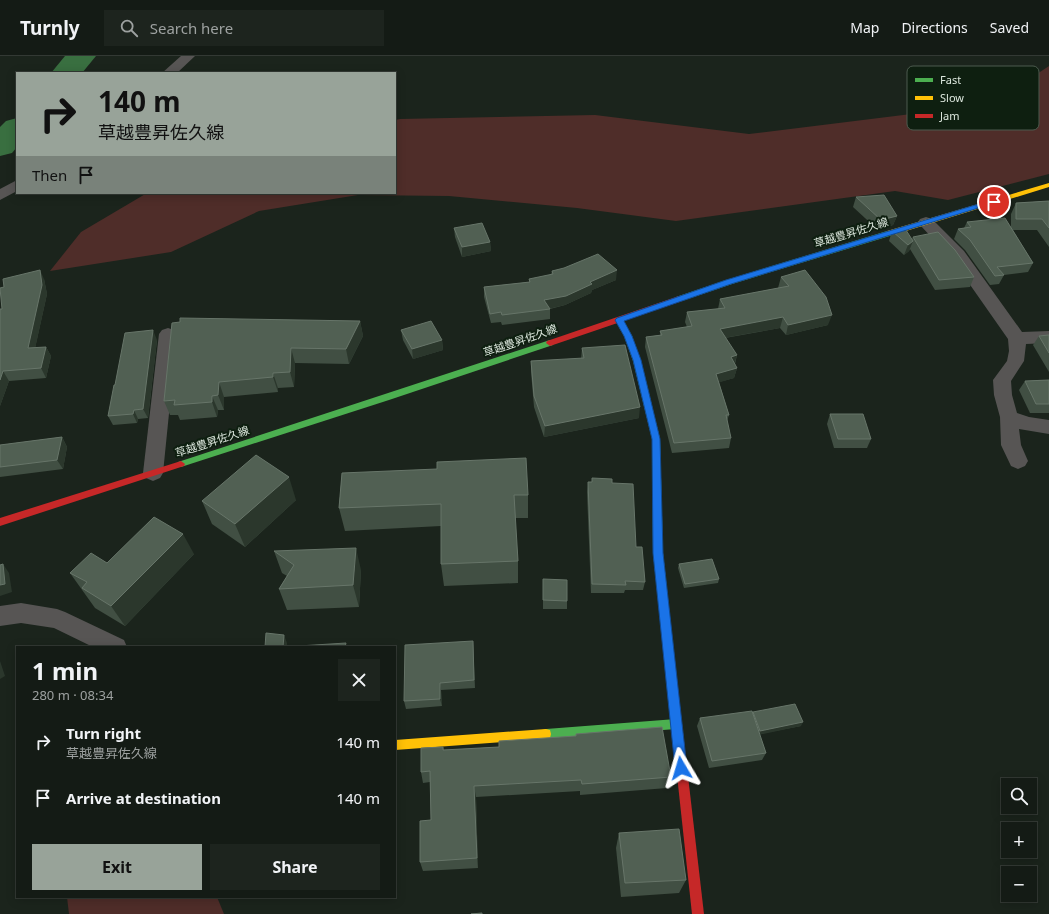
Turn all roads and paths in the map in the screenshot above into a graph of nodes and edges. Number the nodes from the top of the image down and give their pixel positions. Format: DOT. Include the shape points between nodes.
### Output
graph roads {
  1 [pos="189,56"];
  2 [pos="170,72"];
  3 [pos="1049,185"];
  4 [pos="16,186"];
  5 [pos="0,195"];
  6 [pos="926,222"];
  7 [pos="619,320"];
  8 [pos="168,334"];
  9 [pos="1049,337"];
  10 [pos="1017,338"];
  11 [pos="1009,417"];
  12 [pos="1049,427"];
  13 [pos="1018,461"];
  14 [pos="153,472"];
  15 [pos="0,522"];
  16 [pos="0,616"];
  17 [pos="114,646"];
  18 [pos="676,724"];
  19 [pos="396,745"];
  20 [pos="698,914"];
  1 -- 2 [label="street"];
  3 -- 6 [label="main road, 草越豊昇佐久線"];
  4 -- 5 [label="street"];
  6 -- 7 [label="main road, 草越豊昇佐久線" via="729,282"];
  6 -- 10 [label="street" via="958,256"];
  7 -- 14 [label="main road, 草越豊昇佐久線"];
  7 -- 18 [label="main road" via="637,360 656,439 658,553"];
  8 -- 14 [label="street"];
  9 -- 10 [label="street"];
  10 -- 11 [label="street" via="1019,354 1014,366 1002,380"];
  11 -- 12 [label="street" via="1027,425"];
  11 -- 13 [label="street" via="1011,445"];
  14 -- 15 [label="main road, 草越豊昇佐久線"];
  16 -- 17 [label="street" via="21,613 56,619"];
  18 -- 19 [label="main road"];
  18 -- 20 [label="main road"];
}
